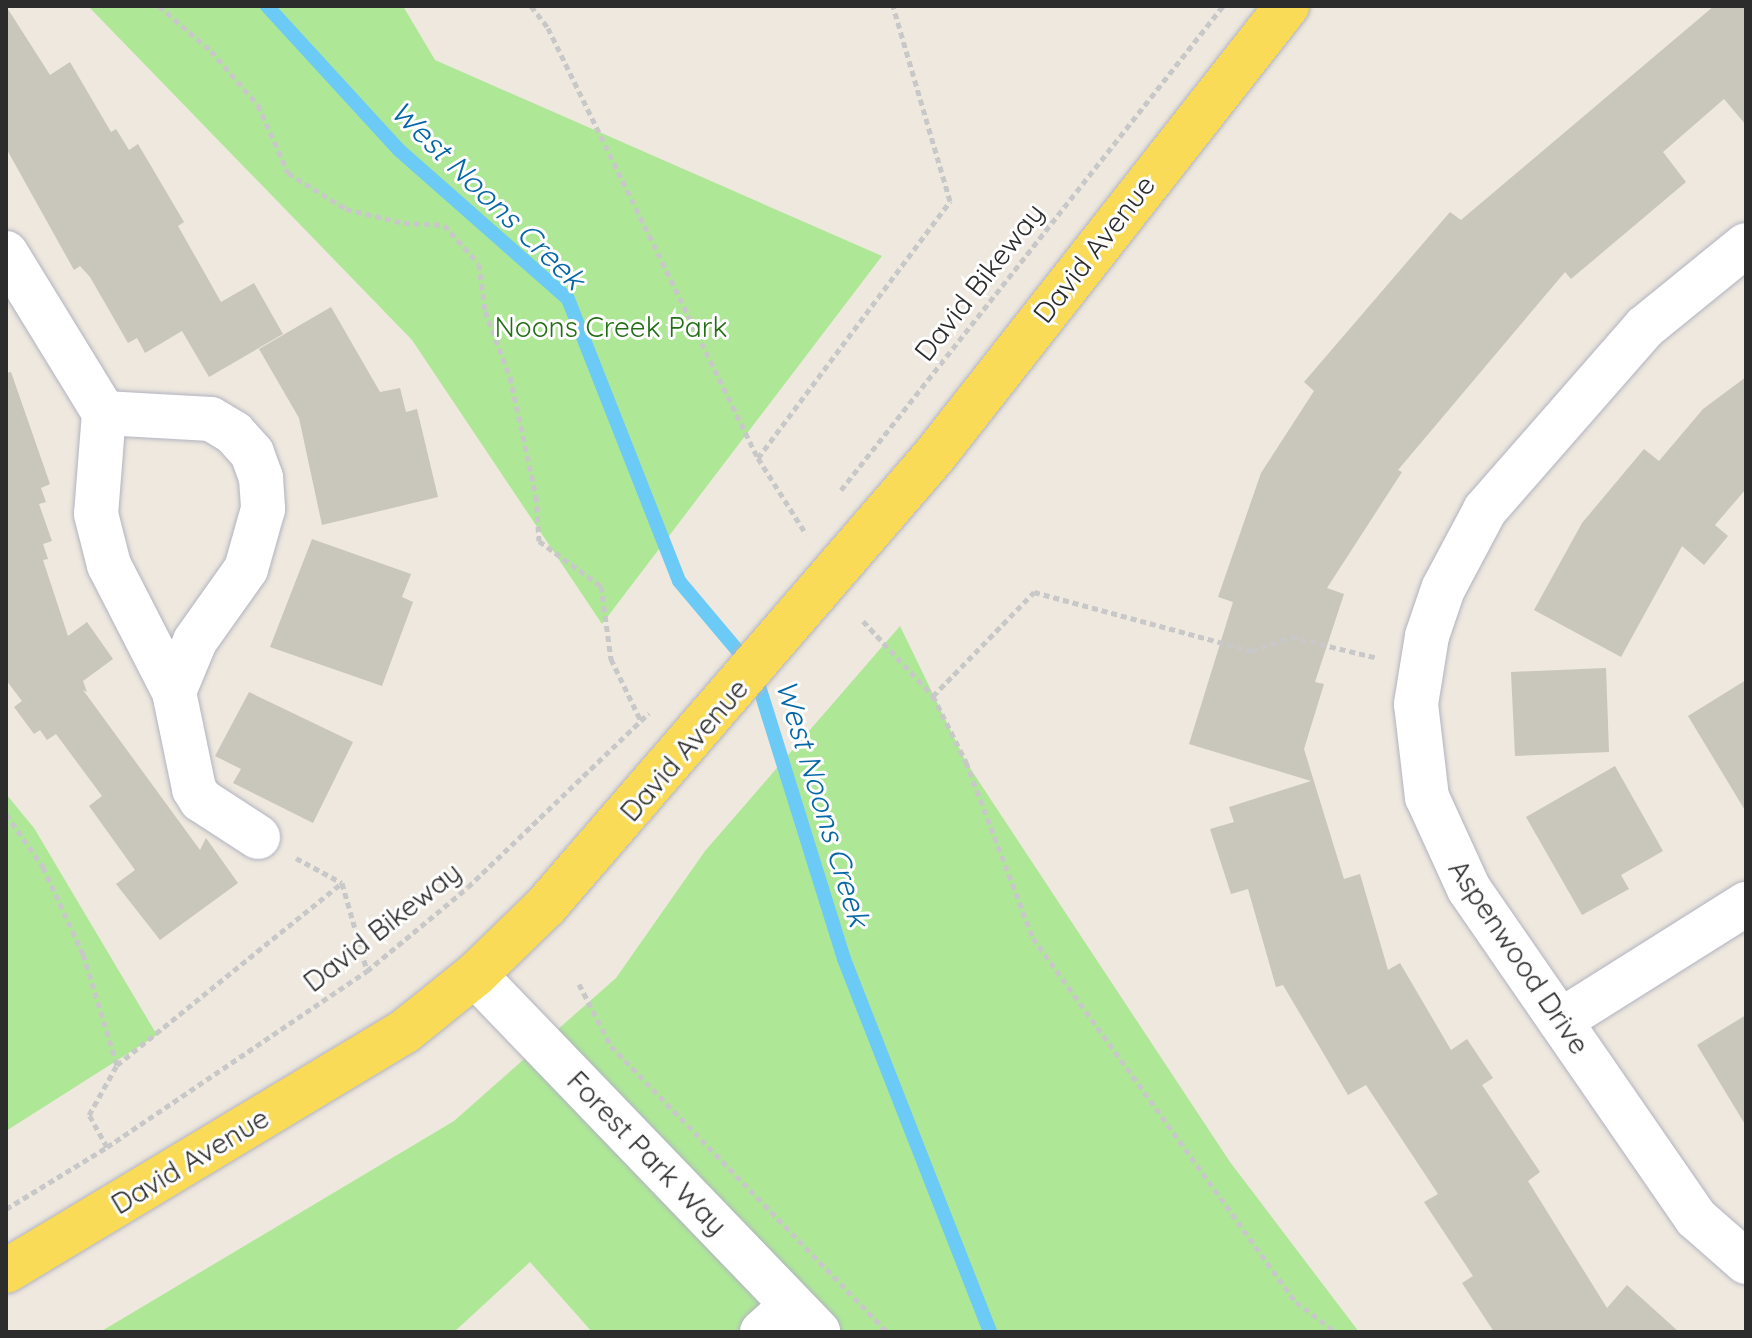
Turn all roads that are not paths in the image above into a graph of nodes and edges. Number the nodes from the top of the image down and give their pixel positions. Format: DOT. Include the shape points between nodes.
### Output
graph roads {
  1 [pos="1287,6"];
  2 [pos="1746,245"];
  3 [pos="6,253"];
  4 [pos="104,413"];
  5 [pos="174,692"];
  6 [pos="258,837"];
  7 [pos="1746,904"];
  8 [pos="475,975"];
  9 [pos="1560,1021"];
  10 [pos="1746,1262"];
  11 [pos="6,1271"];
  12 [pos="791,1323"];
  1 -- 8 [label="main road, David Avenue" via="935,455 692,743 546,906"];
  2 -- 9 [label="street, Aspenwood Drive" via="1645,327 1485,510 1443,589 1427,636 1416,704 1418,751 1441,836 1469,889"];
  3 -- 4 [label="street"];
  4 -- 5 [label="street" via="96,514 109,565"];
  4 -- 5 [label="street" via="211,419 252,453 261,478 263,509 246,569 195,641"];
  5 -- 6 [label="street" via="194,789 201,800"];
  7 -- 9 [label="street"];
  8 -- 11 [label="main road, David Avenue" via="404,1032"];
  8 -- 12 [label="street, Forest Park Way"];
  9 -- 10 [label="street, Aspenwood Drive" via="1696,1218"];
}
